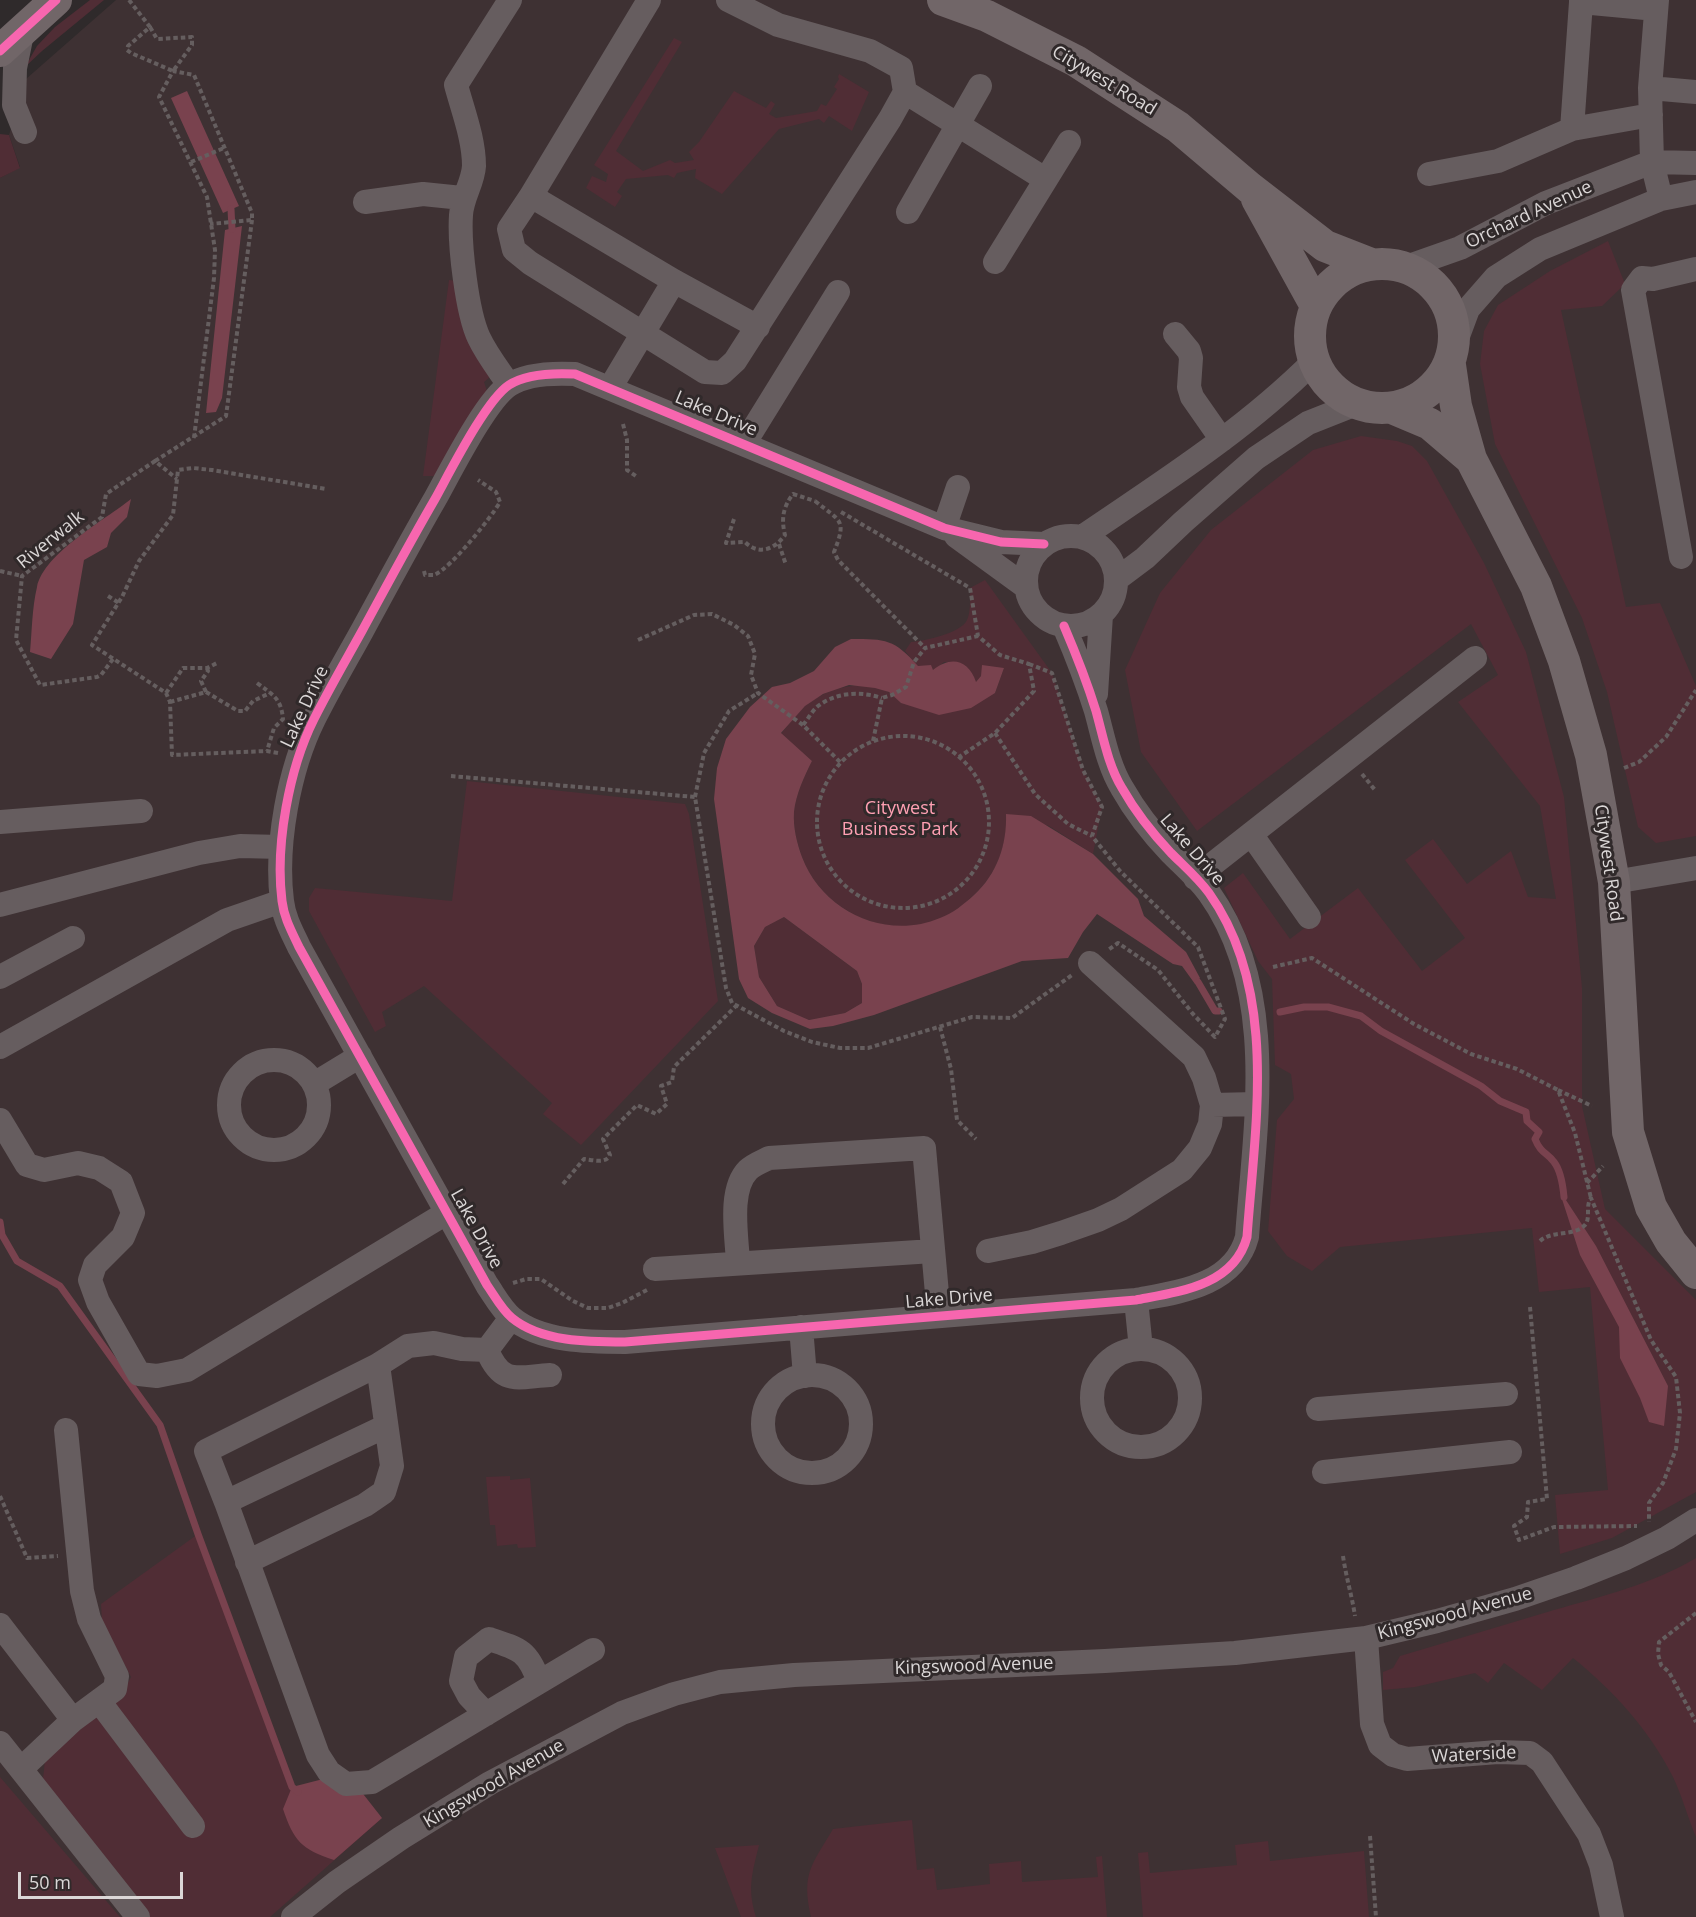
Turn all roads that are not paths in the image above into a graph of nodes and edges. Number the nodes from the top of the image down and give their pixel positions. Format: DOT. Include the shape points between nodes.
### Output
graph roads {
  1 [pos="56,0"];
  2 [pos="510,0"];
  3 [pos="650,0"];
  4 [pos="728,0"];
  5 [pos="943,0"];
  6 [pos="1581,1"];
  7 [pos="1656,4"];
  8 [pos="23,29"];
  9 [pos="0,51"];
  10 [pos="980,86"];
  11 [pos="1650,88"];
  12 [pos="905,92"];
  13 [pos="1696,92"];
  14 [pos="1651,115"];
  15 [pos="0,124"];
  16 [pos="958,126"];
  17 [pos="1572,129"];
  18 [pos="1069,142"];
  19 [pos="1652,162"];
  20 [pos="1696,163"];
  21 [pos="1429,174"];
  22 [pos="1045,179"];
  23 [pos="1250,188"];
  24 [pos="1696,192"];
  25 [pos="531,196"];
  26 [pos="462,198"];
  27 [pos="1661,199"];
  28 [pos="365,202"];
  29 [pos="908,212"];
  30 [pos="995,262"];
  31 [pos="1371,264"];
  32 [pos="1406,267"];
  33 [pos="1696,269"];
  34 [pos="674,280"];
  35 [pos="838,292"];
  36 [pos="1316,306"];
  37 [pos="758,327"];
  38 [pos="644,334"];
  39 [pos="1175,334"];
  40 [pos="1452,355"];
  41 [pos="1314,361"];
  42 [pos="509,385"];
  43 [pos="610,388"];
  44 [pos="1356,404"];
  45 [pos="1392,408"];
  46 [pos="1222,440"];
  47 [pos="744,444"];
  48 [pos="1471,459"];
  49 [pos="958,487"];
  50 [pos="944,528"];
  51 [pos="1082,537"];
  52 [pos="1044,544"];
  53 [pos="1681,557"];
  54 [pos="1117,579"];
  55 [pos="1026,587"];
  56 [pos="1101,615"];
  57 [pos="1064,626"];
  58 [pos="1475,658"];
  59 [pos="1096,712"];
  60 [pos="141,811"];
  61 [pos="0,822"];
  62 [pos="1251,834"];
  63 [pos="281,847"];
  64 [pos="1696,868"];
  65 [pos="1195,878"];
  66 [pos="1614,882"];
  67 [pos="282,901"];
  68 [pos="0,905"];
  69 [pos="1309,917"];
  70 [pos="73,938"];
  71 [pos="1090,963"];
  72 [pos="0,977"];
  73 [pos="2,1040"];
  74 [pos="360,1056"];
  75 [pos="314,1084"];
  76 [pos="1256,1104"];
  77 [pos="1212,1105"];
  78 [pos="0,1120"];
  79 [pos="448,1212"];
  80 [pos="933,1251"];
  81 [pos="988,1251"];
  82 [pos="738,1263"];
  83 [pos="1696,1274"];
  84 [pos="654,1278"];
  85 [pos="1136,1300"];
  86 [pos="939,1316"];
  87 [pos="511,1318"];
  88 [pos="801,1327"];
  89 [pos="1141,1349"];
  90 [pos="487,1350"];
  91 [pos="378,1365"];
  92 [pos="550,1375"];
  93 [pos="805,1376"];
  94 [pos="1506,1394"];
  95 [pos="1318,1409"];
  96 [pos="386,1426"];
  97 [pos="66,1430"];
  98 [pos="1510,1452"];
  99 [pos="1324,1472"];
  100 [pos="226,1502"];
  101 [pos="1696,1520"];
  102 [pos="247,1562"];
  103 [pos="0,1625"];
  104 [pos="1365,1638"];
  105 [pos="593,1650"];
  106 [pos="539,1682"];
  107 [pos="99,1701"];
  108 [pos="486,1714"];
  109 [pos="73,1720"];
  110 [pos="0,1743"];
  111 [pos="21,1768"];
  112 [pos="193,1826"];
  113 [pos="138,1917"];
  114 [pos="293,1917"];
  115 [pos="1612,1917"];
  1 -- 8 [label="main road"];
  2 -- 26 [label="street" via="456,85 474,167"];
  3 -- 25 [label="street"];
  4 -- 12 [label="street" via="778,25 870,51 901,68"];
  5 -- 23 [label="main road, Citywest Road" via="987,16 1076,61 1178,127"];
  6 -- 7 [label="street"];
  6 -- 17 [label="street"];
  7 -- 11 [label="street"];
  8 -- 9 [label="main road"];
  8 -- 15 [label="street" via="15,69 14,105 25,132 10,124"];
  10 -- 16 [label="street"];
  11 -- 13 [label="street"];
  11 -- 14 [label="street"];
  12 -- 16 [label="street"];
  12 -- 37 [label="street"];
  14 -- 17 [label="street"];
  14 -- 19 [label="street"];
  16 -- 22 [label="street"];
  16 -- 29 [label="street"];
  17 -- 21 [label="street" via="1498,161"];
  18 -- 22 [label="street"];
  19 -- 20 [label="street, Orchard Avenue"];
  19 -- 27 [label="street"];
  19 -- 32 [label="street, Orchard Avenue" via="1546,203 1460,248"];
  22 -- 30 [label="street"];
  23 -- 31 [label="main road, Citywest Road" via="1325,246"];
  23 -- 36 [label="main road, Citywest Road"];
  24 -- 27 [label="street, Orchard Avenue"];
  25 -- 34 [label="street"];
  25 -- 38 [label="street" via="509,229 514,250"];
  26 -- 28 [label="street" via="423,194"];
  26 -- 42 [label="street" via="467,293 478,337"];
  27 -- 40 [label="street, Orchard Avenue" via="1540,249 1496,277 1468,309"];
  31 -- 32 [label="main road"];
  31 -- 36 [label="main road" via="1338,279"];
  32 -- 40 [label="main road" via="1428,279 1444,297 1454,319"];
  33 -- 53 [label="street" via="1642,278 1633,290"];
  34 -- 37 [label="street"];
  34 -- 38 [label="street"];
  35 -- 47 [label="street"];
  36 -- 41 [label="main road" via="1310,343"];
  37 -- 38 [label="street" via="722,373 705,372"];
  38 -- 43 [label="street"];
  39 -- 46 [label="street" via="1191,358 1192,397"];
  40 -- 45 [label="main road" via="1436,386 1416,401"];
  40 -- 48 [label="main road, Citywest Road" via="1456,406"];
  41 -- 44 [label="main road" via="1330,387"];
  41 -- 46 [label="street"];
  42 -- 43 [label="street, Lake Drive" via="531,377 564,373"];
  42 -- 63 [label="street, Lake Drive" via="487,408 313,720 298,760"];
  43 -- 47 [label="street, Lake Drive"];
  44 -- 45 [label="main road"];
  44 -- 54 [label="street" via="1308,423 1256,458"];
  45 -- 48 [label="main road, Citywest Road" via="1430,424"];
  46 -- 51 [label="street"];
  47 -- 50 [label="street, Lake Drive"];
  48 -- 66 [label="main road, Citywest Road" via="1536,586 1564,661 1591,755"];
  49 -- 50 [label="street"];
  50 -- 52 [label="street, Lake Drive" via="1001,542"];
  50 -- 55 [label="street, Lake Drive"];
  51 -- 52 [label="street" via="1056,538"];
  51 -- 54 [label="street" via="1106,552"];
  52 -- 55 [label="street" via="1029,563"];
  54 -- 56 [label="street" via="1110,605"];
  55 -- 57 [label="street" via="1039,612"];
  56 -- 57 [label="street" via="1084,624"];
  56 -- 59 [label="street, Lake Drive"];
  57 -- 59 [label="street, Lake Drive"];
  58 -- 62 [label="street"];
  59 -- 65 [label="street, Lake Drive" via="1120,786"];
  60 -- 61 [label="street"];
  62 -- 65 [label="street"];
  62 -- 69 [label="street"];
  63 -- 67 [label="street, Lake Drive"];
  63 -- 68 [label="street" via="240,846 199,853"];
  64 -- 66 [label="street"];
  65 -- 76 [label="street, Lake Drive" via="1230,930 1249,983 1256,1031"];
  66 -- 83 [label="main road, Citywest Road" via="1628,1132 1650,1207"];
  67 -- 73 [label="street" via="227,920"];
  67 -- 74 [label="street, Lake Drive" via="299,947"];
  70 -- 72 [label="street"];
  71 -- 77 [label="street" via="1194,1057"];
  74 -- 75 [label="street"];
  74 -- 79 [label="street, Lake Drive"];
  76 -- 77 [label="street"];
  76 -- 85 [label="street, Lake Drive" via="1244,1249 1220,1275 1189,1290"];
  77 -- 81 [label="street" via="1210,1124 1200,1149 1182,1170 1148,1193 1098,1220 1032,1242"];
  78 -- 79 [label="street" via="27,1165 44,1170 78,1163 99,1168 121,1182 133,1213 123,1237 95,1265 90,1280 98,1302 139,1374 158,1376 187,1370"];
  79 -- 87 [label="street, Lake Drive" via="487,1285"];
  80 -- 82 [label="street"];
  80 -- 82 [label="street" via="924,1148 769,1158 748,1170 739,1184 735,1207"];
  80 -- 86 [label="street"];
  82 -- 84 [label="street"];
  85 -- 86 [label="street, Lake Drive"];
  85 -- 89 [label="street"];
  86 -- 88 [label="street, Lake Drive"];
  87 -- 88 [label="street, Lake Drive" via="554,1337 598,1342"];
  87 -- 90 [label="street"];
  88 -- 93 [label="street"];
  89 -- 89 [label="street" via="1166,1356 1176,1364 1189,1387 1190,1400 1182,1425 1173,1435 1149,1446 1113,1438 1097,1419 1092,1395 1094,1383 1107,1362 1128,1350"];
  90 -- 91 [label="street" via="434,1343 408,1346"];
  90 -- 92 [label="street" via="499,1372 509,1377"];
  91 -- 96 [label="street"];
  91 -- 100 [label="street" via="206,1451"];
  93 -- 93 [label="street" via="831,1379 842,1386 858,1407 860,1420 860,1434 848,1457 832,1468 813,1473 795,1470 779,1461 765,1440 763,1428 765,1410 774,1394 782,1385"];
  94 -- 95 [label="street"];
  96 -- 100 [label="street"];
  96 -- 102 [label="street" via="392,1466 384,1492"];
  97 -- 107 [label="street" via="82,1592 89,1619 117,1676 115,1689"];
  98 -- 99 [label="street"];
  100 -- 102 [label="street"];
  101 -- 104 [label="street, Kingswood Avenue" via="1626,1558 1576,1578"];
  102 -- 108 [label="street" via="318,1755 329,1772 346,1784 372,1782"];
  103 -- 109 [label="street"];
  104 -- 114 [label="street, Kingswood Avenue" via="1235,1653 794,1675 708,1685 622,1713 490,1783 401,1838"];
  104 -- 115 [label="street, Waterside" via="1372,1724 1380,1745 1407,1759 1530,1753 1542,1761 1589,1834 1601,1864"];
  105 -- 106 [label="street"];
  106 -- 108 [label="street"];
  106 -- 108 [label="street" via="531,1661 515,1647 489,1639 466,1657 462,1681 469,1696"];
  107 -- 109 [label="street"];
  107 -- 112 [label="street"];
  109 -- 111 [label="street"];
  110 -- 111 [label="street"];
  111 -- 113 [label="street"];
}
